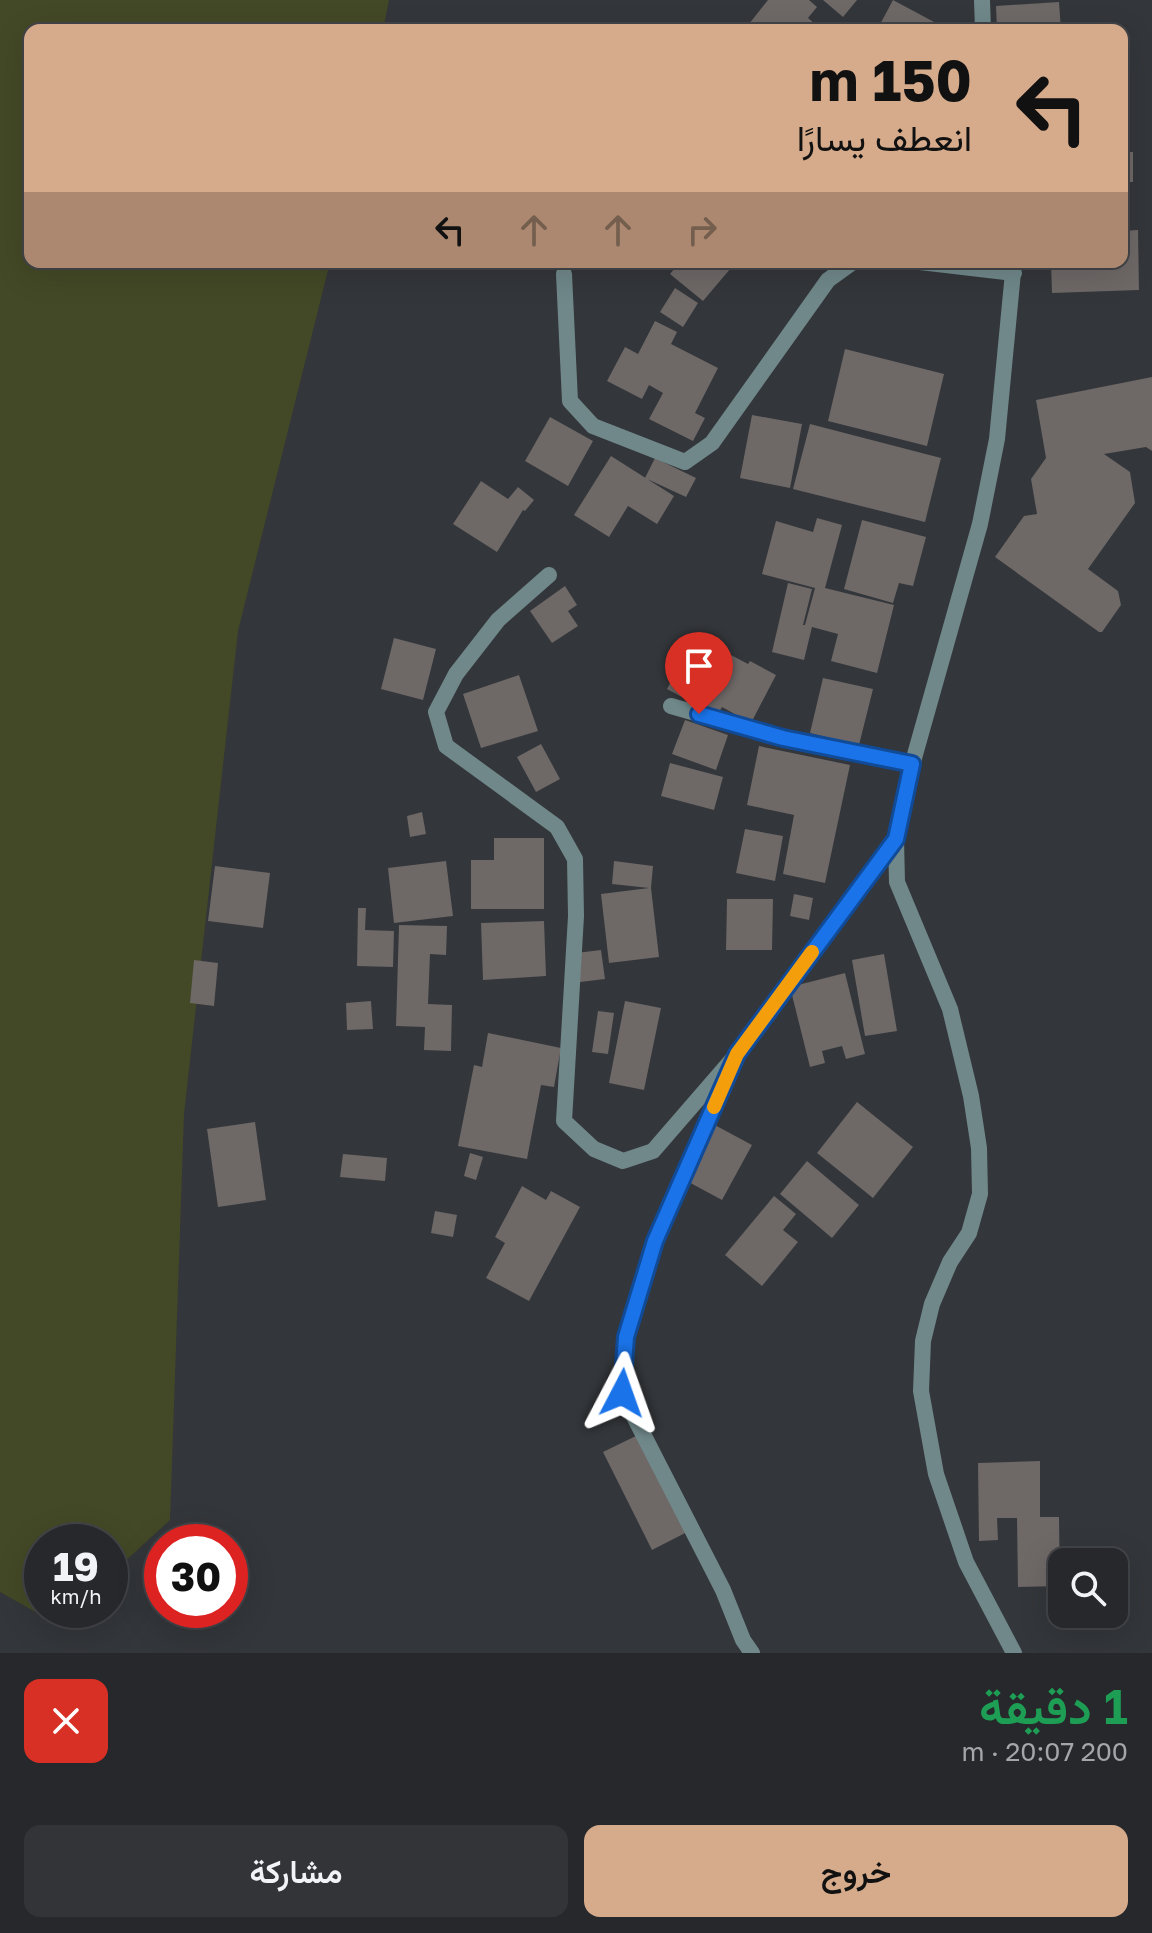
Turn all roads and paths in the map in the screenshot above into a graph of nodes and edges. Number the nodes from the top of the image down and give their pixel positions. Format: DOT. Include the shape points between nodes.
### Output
graph roads {
  1 [pos="982,0"];
  2 [pos="983,24"];
  3 [pos="845,268"];
  4 [pos="1014,268"];
  5 [pos="564,274"];
  6 [pos="549,575"];
  7 [pos="671,706"];
  8 [pos="912,764"];
  9 [pos="896,839"];
  10 [pos="737,1054"];
  11 [pos="752,1653"];
  12 [pos="1014,1653"];
  1 -- 2 [label="street"];
  3 -- 5 [label="street" via="828,280 712,443 685,462 593,426 570,401"];
  4 -- 8 [label="street" via="997,439 980,524"];
  6 -- 10 [label="street" via="498,620 456,674 436,712 446,746 557,827 575,859 564,1121 594,1149 623,1161 653,1151"];
  7 -- 8 [label="street" via="783,738"];
  8 -- 9 [label="street"];
  9 -- 10 [label="street"];
  9 -- 12 [label="street" via="897,882 950,1009 979,1148 980,1194 969,1233 932,1304 923,1341 921,1391 936,1474 966,1562"];
  10 -- 11 [label="street" via="655,1241 626,1337 622,1393"];
}
